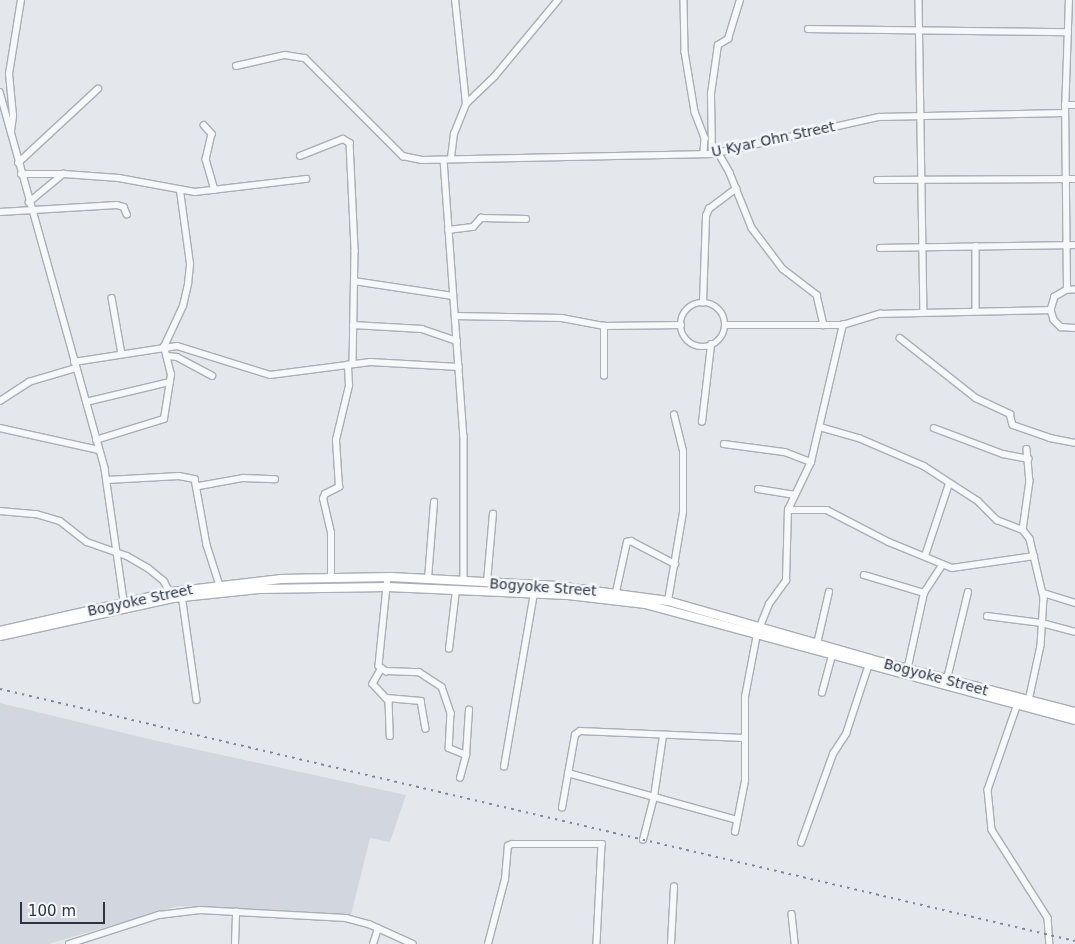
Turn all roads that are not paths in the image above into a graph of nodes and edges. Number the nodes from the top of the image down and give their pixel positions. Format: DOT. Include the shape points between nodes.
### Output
graph roads {
  1 [pos="21,0"];
  2 [pos="455,0"];
  3 [pos="558,0"];
  4 [pos="684,0"];
  5 [pos="740,0"];
  6 [pos="919,0"];
  7 [pos="1068,0"];
  8 [pos="808,29"];
  9 [pos="919,32"];
  10 [pos="1068,32"];
  11 [pos="1067,50"];
  12 [pos="1075,50"];
  13 [pos="236,66"];
  14 [pos="98,89"];
  15 [pos="0,92"];
  16 [pos="466,104"];
  17 [pos="1065,105"];
  18 [pos="1075,105"];
  19 [pos="1065,113"];
  20 [pos="921,114"];
  21 [pos="204,125"];
  22 [pos="11,133"];
  23 [pos="715,153"];
  24 [pos="704,154"];
  25 [pos="300,156"];
  26 [pos="451,158"];
  27 [pos="444,160"];
  28 [pos="18,163"];
  29 [pos="21,174"];
  30 [pos="64,174"];
  31 [pos="922,178"];
  32 [pos="306,179"];
  33 [pos="1067,179"];
  34 [pos="1075,179"];
  35 [pos="877,180"];
  36 [pos="736,189"];
  37 [pos="215,190"];
  38 [pos="180,191"];
  39 [pos="29,203"];
  40 [pos="32,211"];
  41 [pos="0,212"];
  42 [pos="127,214"];
  43 [pos="526,218"];
  44 [pos="448,230"];
  45 [pos="1067,245"];
  46 [pos="1075,245"];
  47 [pos="923,246"];
  48 [pos="976,246"];
  49 [pos="880,248"];
  50 [pos="354,281"];
  51 [pos="1067,290"];
  52 [pos="1075,290"];
  53 [pos="453,296"];
  54 [pos="112,298"];
  55 [pos="703,303"];
  56 [pos="1051,310"];
  57 [pos="976,311"];
  58 [pos="924,312"];
  59 [pos="455,316"];
  60 [pos="352,325"];
  61 [pos="681,325"];
  62 [pos="725,325"];
  63 [pos="824,325"];
  64 [pos="843,325"];
  65 [pos="604,326"];
  66 [pos="1075,328"];
  67 [pos="900,338"];
  68 [pos="457,341"];
  69 [pos="712,345"];
  70 [pos="164,346"];
  71 [pos="122,354"];
  72 [pos="168,356"];
  73 [pos="350,364"];
  74 [pos="75,365"];
  75 [pos="459,367"];
  76 [pos="212,376"];
  77 [pos="604,376"];
  78 [pos="170,382"];
  79 [pos="0,401"];
  80 [pos="86,402"];
  81 [pos="674,415"];
  82 [pos="702,422"];
  83 [pos="820,427"];
  84 [pos="0,428"];
  85 [pos="934,428"];
  86 [pos="96,440"];
  87 [pos="1075,443"];
  88 [pos="724,444"];
  89 [pos="1027,449"];
  90 [pos="99,450"];
  91 [pos="1029,459"];
  92 [pos="811,462"];
  93 [pos="275,479"];
  94 [pos="107,480"];
  95 [pos="949,484"];
  96 [pos="199,486"];
  97 [pos="758,489"];
  98 [pos="794,495"];
  99 [pos="434,502"];
  100 [pos="0,510"];
  101 [pos="788,510"];
  102 [pos="493,514"];
  103 [pos="1023,530"];
  104 [pos="116,551"];
  105 [pos="924,556"];
  106 [pos="1034,556"];
  107 [pos="675,564"];
  108 [pos="942,566"];
  109 [pos="864,575"];
  110 [pos="388,577"];
  111 [pos="332,578"];
  112 [pos="428,579"];
  113 [pos="464,581"];
  114 [pos="487,582"];
  115 [pos="387,587"];
  116 [pos="221,588"];
  117 [pos="456,590"];
  118 [pos="616,592"];
  119 [pos="829,592"];
  120 [pos="968,592"];
  121 [pos="181,593"];
  122 [pos="534,593"];
  123 [pos="1043,593"];
  124 [pos="924,594"];
  125 [pos="172,595"];
  126 [pos="668,600"];
  127 [pos="1075,603"];
  128 [pos="124,605"];
  129 [pos="987,616"];
  130 [pos="1042,623"];
  131 [pos="758,630"];
  132 [pos="1075,632"];
  133 [pos="0,634"];
  134 [pos="816,644"];
  135 [pos="449,649"];
  136 [pos="832,656"];
  137 [pos="869,663"];
  138 [pos="381,670"];
  139 [pos="907,673"];
  140 [pos="946,679"];
  141 [pos="822,693"];
  142 [pos="387,698"];
  143 [pos="1020,699"];
  144 [pos="197,700"];
  145 [pos="1029,701"];
  146 [pos="1018,708"];
  147 [pos="470,710"];
  148 [pos="1075,712"];
  149 [pos="1075,720"];
  150 [pos="426,729"];
  151 [pos="390,736"];
  152 [pos="663,736"];
  153 [pos="744,738"];
  154 [pos="466,755"];
  155 [pos="504,767"];
  156 [pos="568,773"];
  157 [pos="460,778"];
  158 [pos="654,798"];
  159 [pos="562,808"];
  160 [pos="738,820"];
  161 [pos="735,832"];
  162 [pos="643,840"];
  163 [pos="801,843"];
  164 [pos="674,887"];
  165 [pos="236,912"];
  166 [pos="792,914"];
  167 [pos="378,928"];
  168 [pos="69,944"];
  169 [pos="235,944"];
  170 [pos="373,944"];
  171 [pos="413,944"];
  172 [pos="488,944"];
  173 [pos="596,944"];
  174 [pos="671,944"];
  175 [pos="795,944"];
  176 [pos="1050,944"];
  1 -- 22 [label="street" via="9,74 13,116"];
  2 -- 16 [label="street"];
  3 -- 16 [label="street" via="496,76"];
  4 -- 24 [label="street" via="685,52 695,112 705,138"];
  5 -- 23 [label="street" via="728,39 718,46 711,94"];
  6 -- 9 [label="street"];
  7 -- 10 [label="street"];
  8 -- 9 [label="street"];
  9 -- 10 [label="street"];
  9 -- 20 [label="street"];
  10 -- 11 [label="street"];
  11 -- 12 [label="street"];
  11 -- 17 [label="street"];
  13 -- 27 [label="street" via="286,55 305,58 403,156"];
  14 -- 28 [label="street"];
  15 -- 22 [label="street"];
  16 -- 26 [label="street" via="454,134"];
  17 -- 18 [label="street"];
  17 -- 19 [label="street"];
  19 -- 20 [label="street, U Kyar Ohn Street"];
  19 -- 33 [label="street"];
  20 -- 23 [label="street, U Kyar Ohn Street" via="879,116"];
  20 -- 31 [label="street"];
  21 -- 37 [label="street" via="212,134 206,159"];
  22 -- 28 [label="street"];
  23 -- 24 [label="street, U Kyar Ohn Street"];
  23 -- 36 [label="street"];
  24 -- 26 [label="street, U Kyar Ohn Street"];
  25 -- 50 [label="street" via="343,138 350,143"];
  26 -- 27 [label="street, U Kyar Ohn Street"];
  27 -- 44 [label="street"];
  28 -- 29 [label="street"];
  29 -- 30 [label="street"];
  29 -- 39 [label="street"];
  30 -- 38 [label="street" via="119,178"];
  30 -- 39 [label="street"];
  31 -- 33 [label="street"];
  31 -- 35 [label="street"];
  31 -- 47 [label="street"];
  32 -- 37 [label="street"];
  33 -- 34 [label="street"];
  33 -- 45 [label="street"];
  36 -- 55 [label="street" via="709,209 706,216"];
  36 -- 63 [label="street" via="752,228 783,269 818,295"];
  37 -- 38 [label="street"];
  38 -- 70 [label="street" via="189,257 188,284 183,306"];
  39 -- 40 [label="street"];
  40 -- 41 [label="street"];
  40 -- 42 [label="street" via="117,205"];
  40 -- 74 [label="street"];
  43 -- 44 [label="street" via="480,218 473,227"];
  44 -- 53 [label="street"];
  45 -- 46 [label="street"];
  45 -- 48 [label="street"];
  45 -- 51 [label="street"];
  47 -- 48 [label="street"];
  47 -- 49 [label="street"];
  47 -- 58 [label="street"];
  48 -- 57 [label="street"];
  50 -- 53 [label="street"];
  50 -- 60 [label="street"];
  51 -- 52 [label="street"];
  51 -- 56 [label="street" via="1056,297"];
  53 -- 59 [label="street"];
  54 -- 71 [label="street"];
  55 -- 61 [label="street" via="688,309"];
  55 -- 62 [label="street" via="719,309"];
  56 -- 57 [label="street"];
  56 -- 66 [label="street" via="1061,327"];
  57 -- 58 [label="street"];
  58 -- 64 [label="street" via="880,314"];
  59 -- 65 [label="street" via="562,318"];
  59 -- 68 [label="street"];
  60 -- 68 [label="street" via="408,327"];
  60 -- 73 [label="street"];
  61 -- 65 [label="street"];
  61 -- 69 [label="street" via="688,340 695,345"];
  62 -- 63 [label="street"];
  62 -- 69 [label="street" via="723,333"];
  63 -- 64 [label="street"];
  64 -- 83 [label="street"];
  65 -- 77 [label="street"];
  67 -- 87 [label="street" via="976,398 1010,414 1013,425"];
  68 -- 75 [label="street"];
  69 -- 82 [label="street"];
  70 -- 71 [label="street"];
  70 -- 72 [label="street"];
  70 -- 73 [label="street" via="189,348 264,374"];
  71 -- 74 [label="street"];
  72 -- 76 [label="street" via="177,357"];
  72 -- 78 [label="street"];
  73 -- 75 [label="street" via="404,362"];
  73 -- 111 [label="street" via="349,386 336,440 339,488 325,494 323,499 331,533"];
  74 -- 79 [label="street" via="29,382"];
  74 -- 80 [label="street"];
  75 -- 113 [label="street" via="464,436"];
  78 -- 80 [label="street"];
  78 -- 86 [label="street" via="164,419"];
  80 -- 86 [label="street"];
  81 -- 107 [label="street" via="683,451 682,527"];
  83 -- 92 [label="street"];
  83 -- 95 [label="street" via="859,438 924,466"];
  84 -- 90 [label="street"];
  85 -- 91 [label="street" via="1003,454"];
  86 -- 90 [label="street"];
  88 -- 92 [label="street" via="785,452"];
  89 -- 91 [label="street"];
  90 -- 94 [label="street"];
  91 -- 103 [label="street" via="1030,481"];
  92 -- 98 [label="street"];
  93 -- 96 [label="street" via="243,478"];
  94 -- 96 [label="street" via="183,476 194,478"];
  94 -- 104 [label="street"];
  95 -- 103 [label="street" via="978,501 997,520"];
  95 -- 105 [label="street"];
  96 -- 116 [label="street" via="207,545"];
  97 -- 98 [label="street"];
  98 -- 101 [label="street"];
  99 -- 112 [label="street"];
  100 -- 104 [label="street" via="55,518 91,545"];
  101 -- 105 [label="street" via="827,510"];
  101 -- 131 [label="street" via="786,581"];
  102 -- 114 [label="street"];
  103 -- 106 [label="street" via="1030,539"];
  104 -- 125 [label="street" via="156,573"];
  104 -- 128 [label="street"];
  105 -- 108 [label="street"];
  106 -- 108 [label="street" via="952,568"];
  106 -- 123 [label="street"];
  107 -- 118 [label="street" via="631,541 627,542"];
  107 -- 126 [label="street"];
  108 -- 124 [label="street"];
  109 -- 124 [label="street"];
  110 -- 111 [label="main road, Bogyoke Street"];
  110 -- 112 [label="main road, Bogyoke Street"];
  110 -- 115 [label="street"];
  111 -- 116 [label="main road, Bogyoke Street"];
  112 -- 113 [label="main road, Bogyoke Street"];
  113 -- 114 [label="main road, Bogyoke Street"];
  114 -- 118 [label="main road, Bogyoke Street"];
  115 -- 116 [label="main road, Bogyoke Street"];
  115 -- 117 [label="main road, Bogyoke Street"];
  115 -- 138 [label="street"];
  116 -- 121 [label="main road, Bogyoke Street"];
  117 -- 122 [label="main road, Bogyoke Street"];
  117 -- 135 [label="street"];
  118 -- 126 [label="main road, Bogyoke Street"];
  119 -- 134 [label="street"];
  120 -- 140 [label="street"];
  121 -- 125 [label="main road, Bogyoke Street"];
  121 -- 144 [label="street"];
  122 -- 131 [label="main road, Bogyoke Street" via="645,604"];
  122 -- 155 [label="street"];
  123 -- 127 [label="street"];
  123 -- 130 [label="street"];
  124 -- 139 [label="street"];
  125 -- 128 [label="main road, Bogyoke Street"];
  126 -- 131 [label="main road, Bogyoke Street"];
  128 -- 133 [label="main road, Bogyoke Street"];
  129 -- 130 [label="street"];
  130 -- 132 [label="street"];
  130 -- 145 [label="street" via="1036,678"];
  131 -- 134 [label="main road, Bogyoke Street"];
  131 -- 136 [label="main road, Bogyoke Street"];
  131 -- 153 [label="street" via="745,697"];
  134 -- 137 [label="main road, Bogyoke Street"];
  136 -- 137 [label="main road, Bogyoke Street"];
  136 -- 141 [label="street"];
  137 -- 139 [label="main road, Bogyoke Street"];
  137 -- 163 [label="street" via="846,734 833,754"];
  138 -- 142 [label="street" via="373,684"];
  138 -- 154 [label="street" via="419,672 442,687 451,713 449,748"];
  139 -- 140 [label="main road, Bogyoke Street"];
  139 -- 146 [label="main road, Bogyoke Street"];
  140 -- 143 [label="main road, Bogyoke Street"];
  142 -- 150 [label="street" via="421,701"];
  142 -- 151 [label="street"];
  143 -- 145 [label="main road, Bogyoke Street"];
  143 -- 146 [label="street"];
  145 -- 148 [label="main road, Bogyoke Street"];
  146 -- 149 [label="main road, Bogyoke Street"];
  146 -- 176 [label="street" via="988,790 992,830 1048,918"];
  147 -- 154 [label="street"];
  152 -- 153 [label="street"];
  152 -- 156 [label="street" via="580,730 575,735"];
  152 -- 158 [label="street"];
  153 -- 160 [label="street" via="745,781"];
  154 -- 157 [label="street"];
  156 -- 158 [label="street"];
  156 -- 159 [label="street"];
  158 -- 160 [label="street"];
  158 -- 162 [label="street"];
  160 -- 161 [label="street"];
  164 -- 174 [label="street"];
  165 -- 167 [label="street" via="346,918"];
  165 -- 168 [label="street" via="172,912"];
  165 -- 169 [label="street"];
  166 -- 175 [label="street"];
  167 -- 170 [label="street"];
  167 -- 171 [label="street"];
  172 -- 173 [label="street" via="505,879 508,846 602,844"];
}
